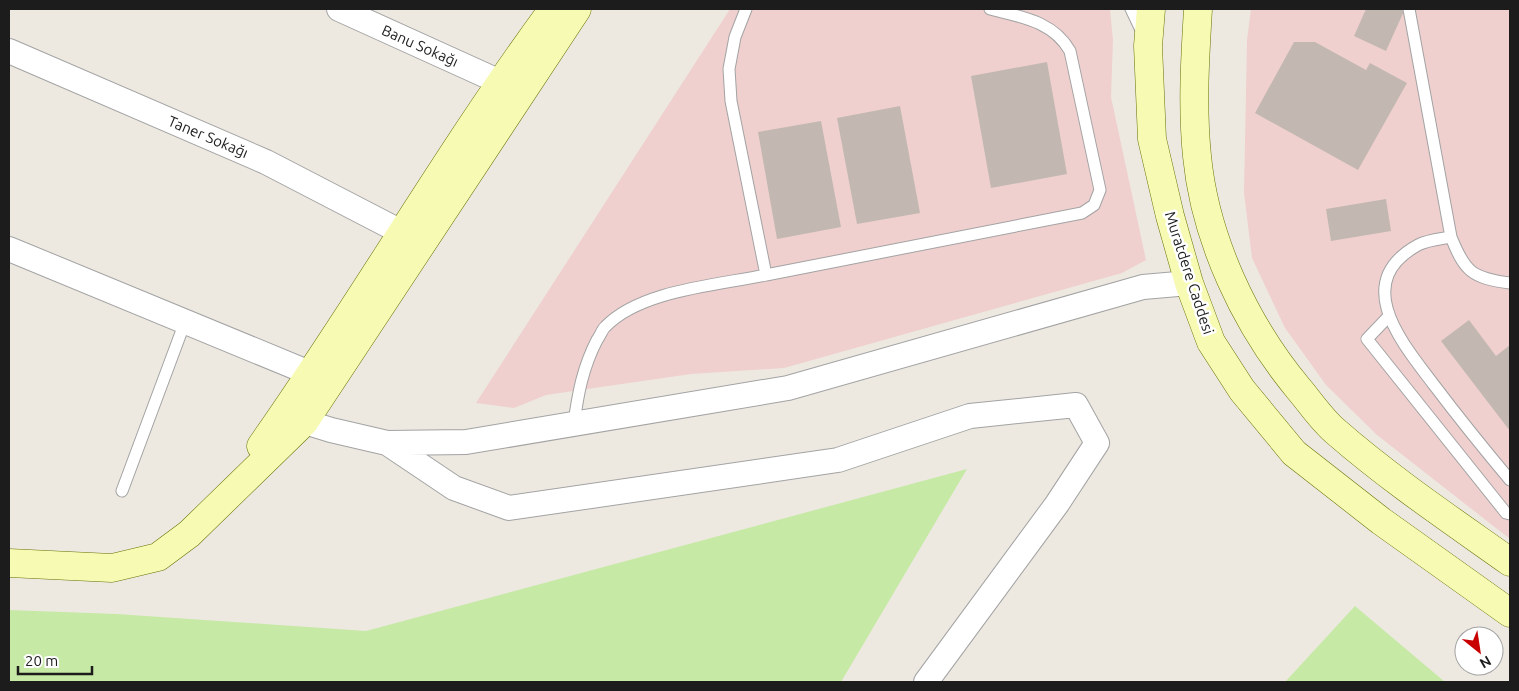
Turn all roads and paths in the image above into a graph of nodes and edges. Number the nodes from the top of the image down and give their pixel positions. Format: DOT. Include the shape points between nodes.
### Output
graph roads {
  1 [pos="339,9"];
  2 [pos="553,9"];
  3 [pos="577,9"];
  4 [pos="746,9"];
  5 [pos="990,9"];
  6 [pos="1131,9"];
  7 [pos="1151,9"];
  8 [pos="1198,9"];
  9 [pos="1409,9"];
  10 [pos="1148,46"];
  11 [pos="9,52"];
  12 [pos="500,82"];
  13 [pos="403,233"];
  14 [pos="1451,237"];
  15 [pos="9,249"];
  16 [pos="766,275"];
  17 [pos="1190,283"];
  18 [pos="1510,283"];
  19 [pos="1388,317"];
  20 [pos="185,322"];
  21 [pos="312,374"];
  22 [pos="294,418"];
  23 [pos="574,423"];
  24 [pos="386,443"];
  25 [pos="1510,480"];
  26 [pos="122,491"];
  27 [pos="1510,514"];
  28 [pos="1510,562"];
  29 [pos="9,563"];
  30 [pos="1510,613"];
  31 [pos="926,682"];
  1 -- 12 [label="street, Banu Sokağı"];
  2 -- 12 [label="main road"];
  3 -- 22 [label="main road"];
  4 -- 16 [label="lane" via="735,37 729,69 731,101"];
  5 -- 16 [label="lane" via="1042,23 1063,39 1070,51 1100,190 1094,205 1082,213"];
  6 -- 10 [label="lane"];
  7 -- 10 [label="main road, Muratdere Caddesi"];
  8 -- 28 [label="main road" via="1194,90 1199,167 1205,206 1244,309 1281,368 1333,430"];
  9 -- 14 [label="lane"];
  10 -- 17 [label="main road, Muratdere Caddesi" via="1152,139"];
  11 -- 13 [label="street, Taner Sokağı" via="266,162"];
  12 -- 13 [label="main road"];
  13 -- 21 [label="main road"];
  14 -- 18 [label="lane" via="1461,261 1481,279"];
  14 -- 19 [label="lane" via="1418,245 1388,274 1385,297"];
  15 -- 20 [label="street"];
  16 -- 23 [label="lane" via="664,295 631,308 604,327 586,360"];
  17 -- 23 [label="street" via="1144,287 788,388"];
  17 -- 30 [label="main road, Muratdere Caddesi" via="1211,342 1242,390 1294,453 1381,521"];
  19 -- 25 [label="lane" via="1400,341"];
  19 -- 27 [label="lane" via="1367,339"];
  20 -- 21 [label="street"];
  20 -- 26 [label="lane"];
  21 -- 22 [label="main road"];
  22 -- 24 [label="street"];
  22 -- 29 [label="main road" via="225,499 189,534 158,557 112,568"];
  23 -- 24 [label="street" via="466,442"];
  24 -- 31 [label="street" via="454,488 509,508 838,460 970,416 1076,405 1097,443 1057,504"];
}
